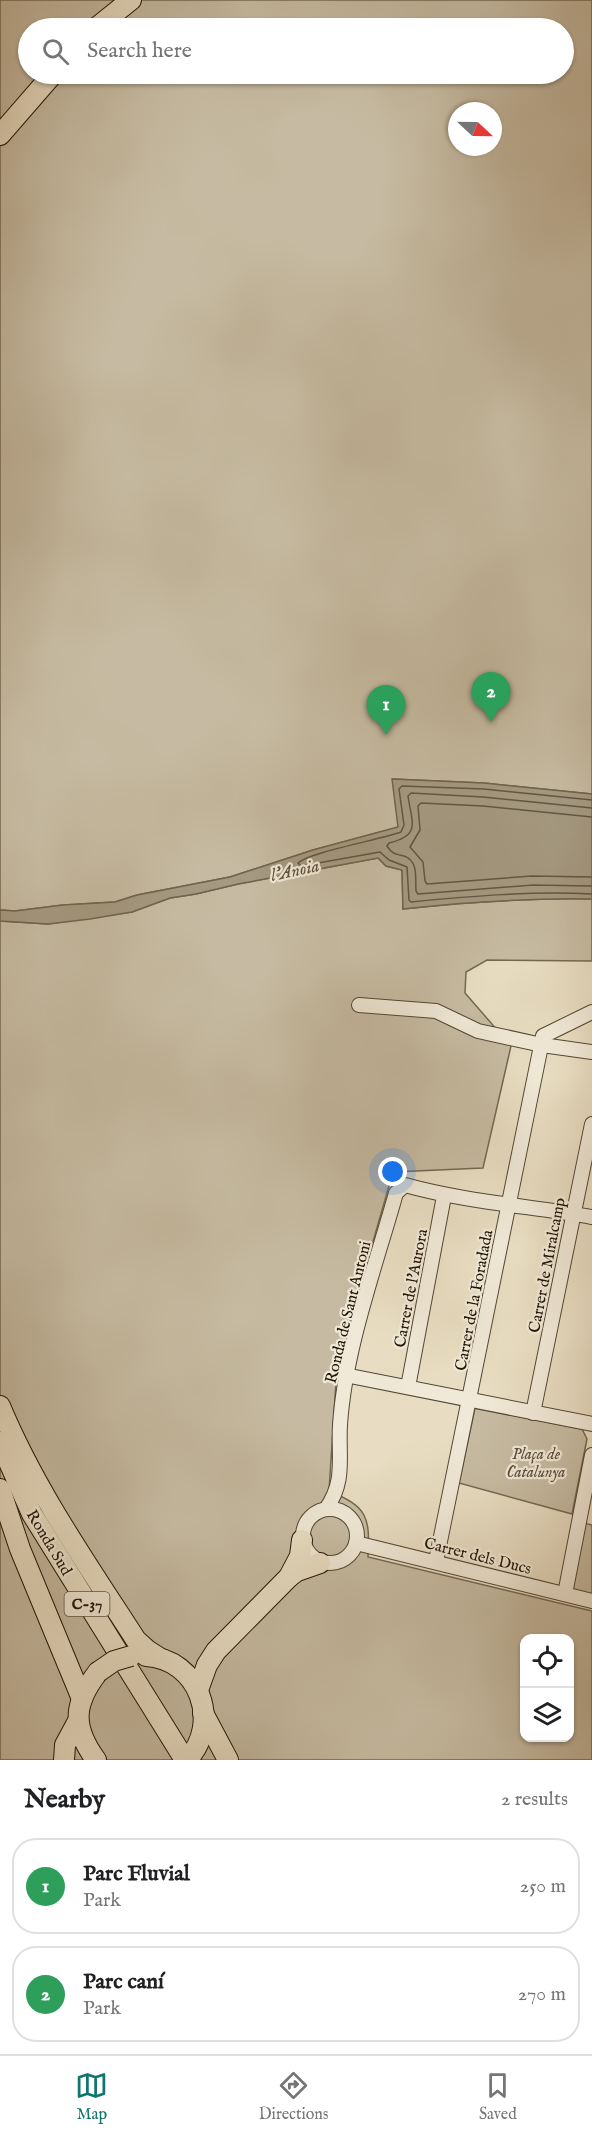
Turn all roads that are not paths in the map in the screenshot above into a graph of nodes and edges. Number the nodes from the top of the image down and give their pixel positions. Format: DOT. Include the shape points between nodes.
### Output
graph roads {
  1 [pos="131,0"];
  2 [pos="108,18"];
  3 [pos="44,84"];
  4 [pos="0,135"];
  5 [pos="359,1005"];
  6 [pos="592,1012"];
  7 [pos="542,1045"];
  8 [pos="592,1052"];
  9 [pos="592,1124"];
  10 [pos="444,1196"];
  11 [pos="509,1204"];
  12 [pos="573,1214"];
  13 [pos="592,1217"];
  14 [pos="345,1376"];
  15 [pos="408,1387"];
  16 [pos="470,1401"];
  17 [pos="0,1406"];
  18 [pos="533,1413"];
  19 [pos="592,1424"];
  20 [pos="0,1442"];
  21 [pos="592,1455"];
  22 [pos="0,1489"];
  23 [pos="326,1509"];
  24 [pos="302,1540"];
  25 [pos="357,1543"];
  26 [pos="436,1561"];
  27 [pos="320,1563"];
  28 [pos="289,1577"];
  29 [pos="565,1594"];
  30 [pos="592,1601"];
  31 [pos="216,1651"];
  32 [pos="158,1657"];
  33 [pos="178,1665"];
  34 [pos="198,1690"];
  35 [pos="81,1699"];
  36 [pos="203,1713"];
  37 [pos="78,1721"];
  38 [pos="188,1758"];
  39 [pos="64,1760"];
  40 [pos="96,1760"];
  41 [pos="228,1760"];
  1 -- 2 [label="highway"];
  3 -- 4 [label="highway"];
  5 -- 7 [label="street" via="436,1011 478,1031"];
  6 -- 7 [label="street" via="543,1036"];
  7 -- 8 [label="street"];
  7 -- 11 [label="street, Carrer de la Foradada"];
  9 -- 12 [label="street, Carrer de Miralcamp"];
  10 -- 11 [label="street"];
  10 -- 14 [label="street, Ronda de Sant Antoni" via="405,1185 396,1193"];
  10 -- 15 [label="street, Carrer de l'Aurora"];
  11 -- 12 [label="street"];
  11 -- 16 [label="street, Carrer de la Foradada"];
  12 -- 13 [label="street"];
  12 -- 18 [label="street, Carrer de Miralcamp"];
  14 -- 15 [label="street"];
  14 -- 23 [label="street, Ronda de Sant Antoni" via="339,1483"];
  15 -- 16 [label="street"];
  16 -- 18 [label="street"];
  16 -- 26 [label="street, Carrer de la Foradada"];
  17 -- 32 [label="highway" via="16,1445 50,1505 136,1640"];
  18 -- 19 [label="street"];
  20 -- 38 [label="highway, Ronda Sud / C-37" via="32,1514"];
  21 -- 29 [label="street"];
  22 -- 35 [label="highway"];
  23 -- 24 [label="street" via="310,1516"];
  23 -- 25 [label="street" via="335,1509 350,1518"];
  24 -- 27 [label="street" via="308,1554"];
  24 -- 28 [label="highway" via="300,1556"];
  25 -- 26 [label="street, Carrer dels Ducs"];
  25 -- 27 [label="street" via="347,1558"];
  26 -- 29 [label="street, Carrer dels Ducs"];
  27 -- 28 [label="highway"];
  28 -- 31 [label="highway"];
  29 -- 30 [label="street, Carrer dels Ducs"];
  31 -- 33 [label="highway"];
  31 -- 34 [label="highway"];
  32 -- 33 [label="highway"];
  32 -- 35 [label="highway, bridge" via="131,1656 114,1661 98,1672"];
  33 -- 34 [label="highway"];
  34 -- 36 [label="highway"];
  35 -- 37 [label="highway"];
  36 -- 38 [label="highway" via="202,1730"];
  36 -- 41 [label="highway"];
  37 -- 39 [label="highway" via="65,1745"];
  37 -- 40 [label="highway" via="85,1744"];
}
